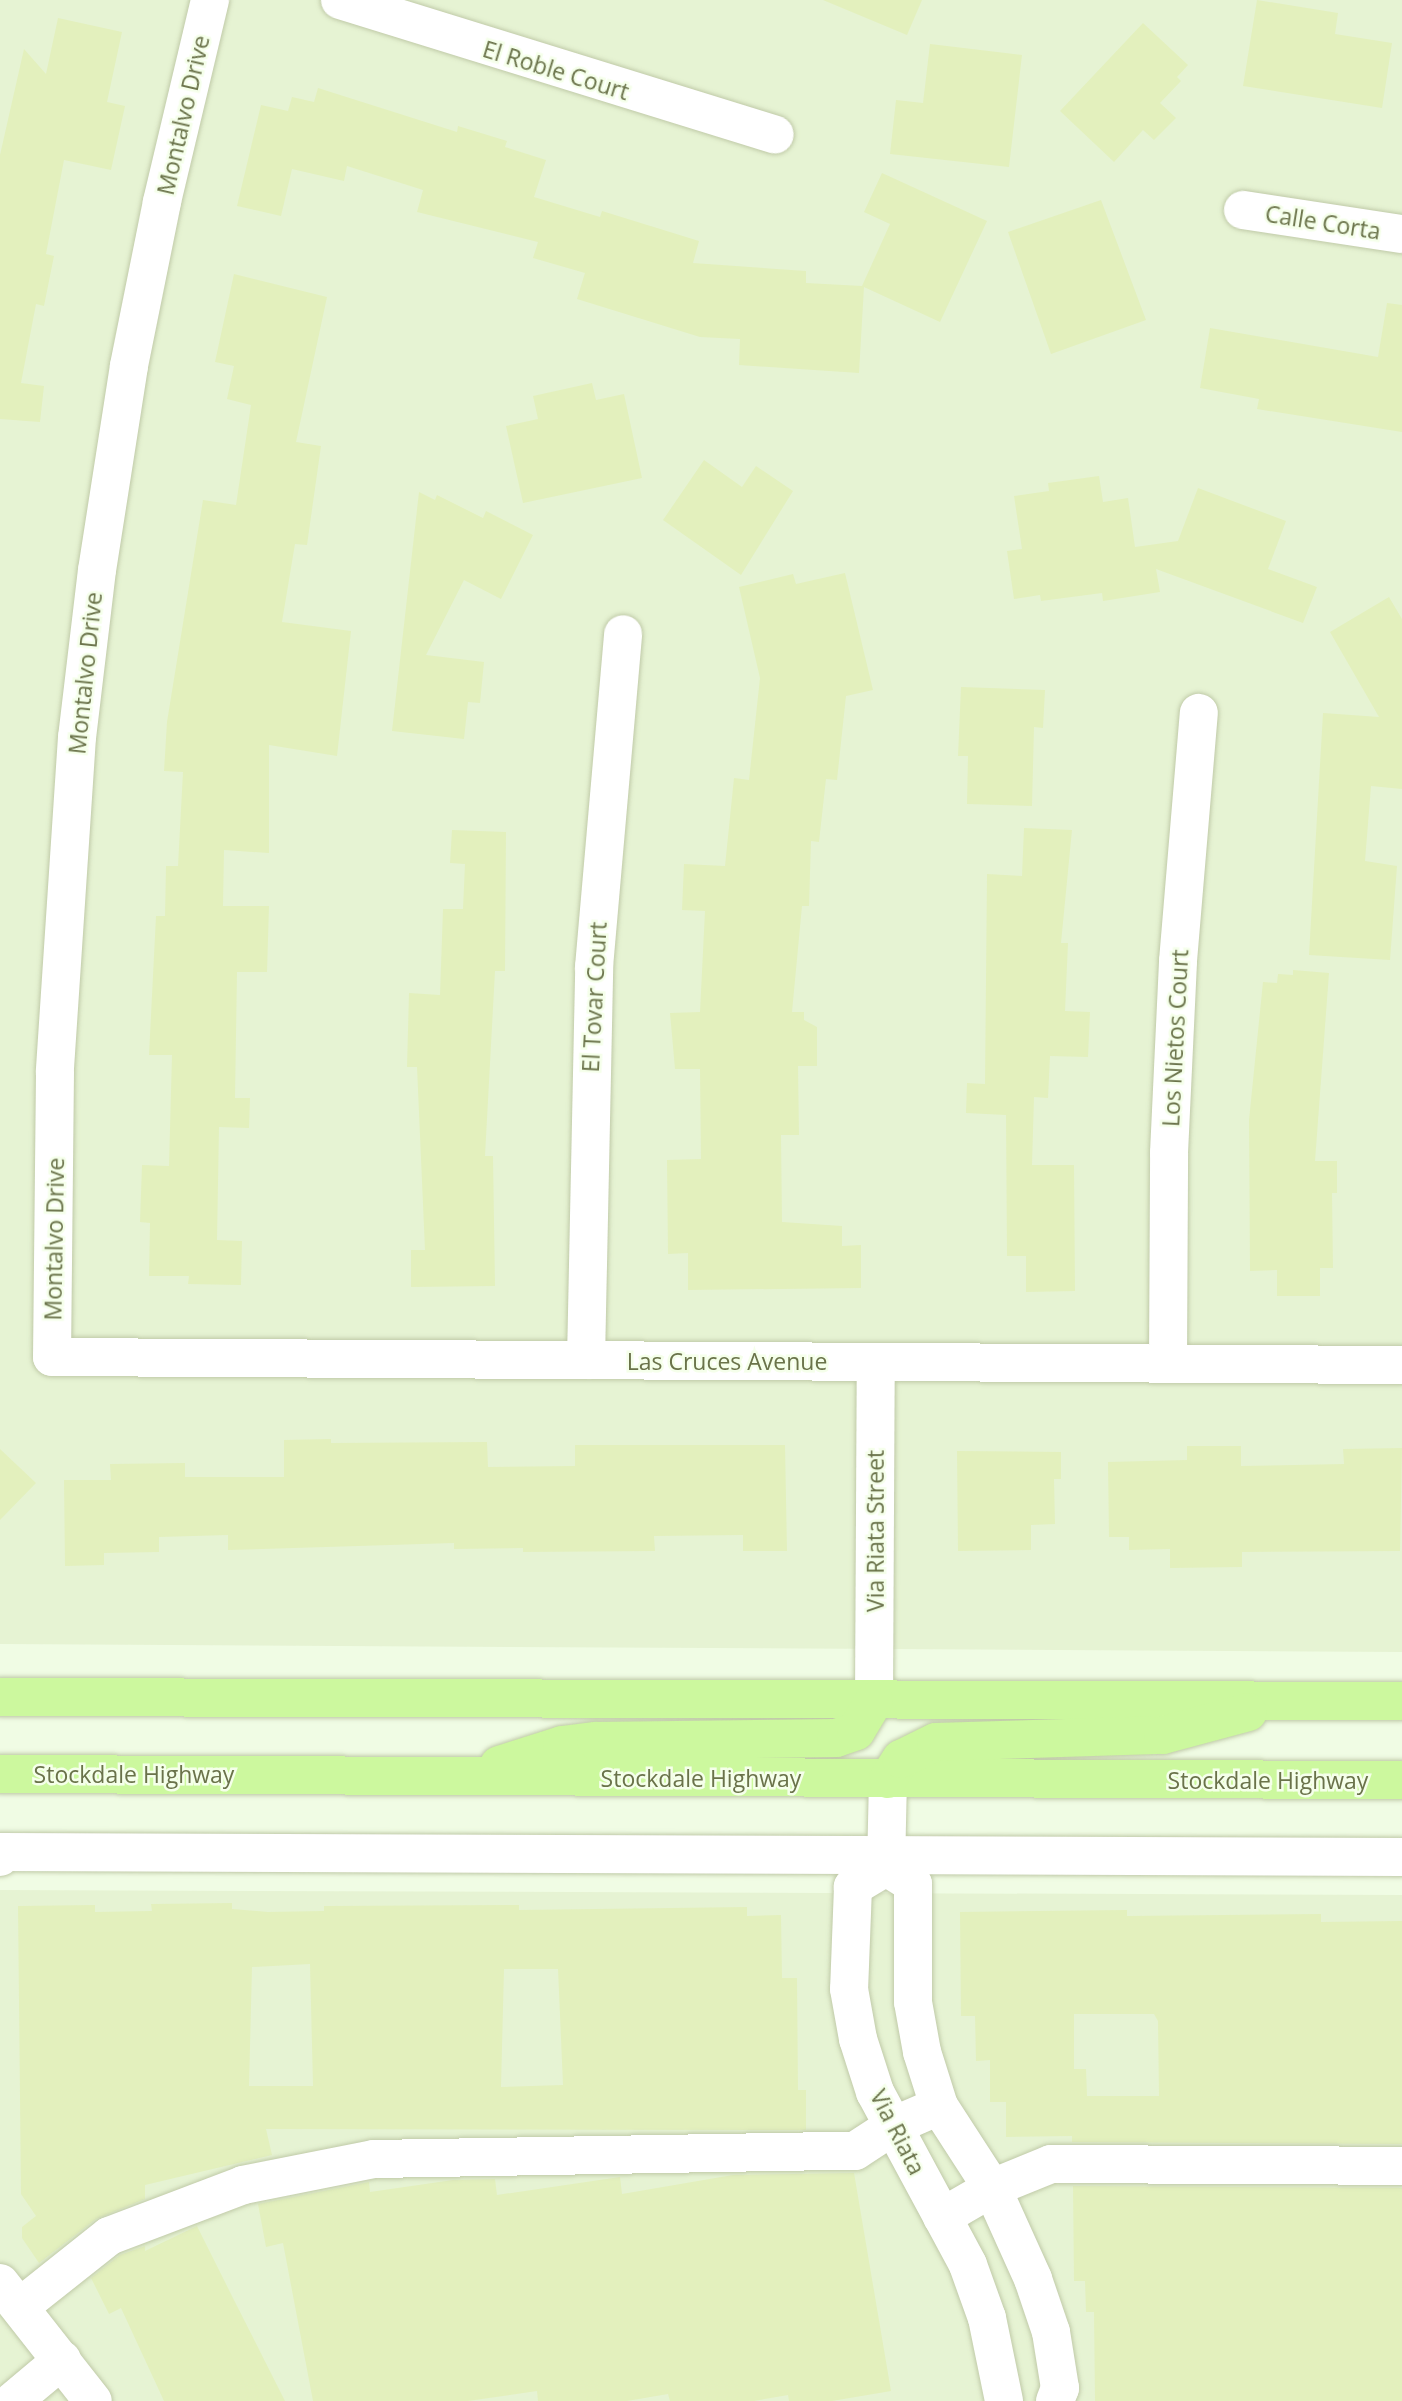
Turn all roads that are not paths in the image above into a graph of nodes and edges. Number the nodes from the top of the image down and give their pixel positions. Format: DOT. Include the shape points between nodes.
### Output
graph roads {
  1 [pos="210,0"];
  2 [pos="340,0"];
  3 [pos="775,135"];
  4 [pos="1243,210"];
  5 [pos="1402,234"];
  6 [pos="623,634"];
  7 [pos="1199,713"];
  8 [pos="52,1357"];
  9 [pos="586,1360"];
  10 [pos="876,1362"];
  11 [pos="1168,1363"];
  12 [pos="1402,1365"];
  13 [pos="0,1697"];
  14 [pos="1290,1700"];
  15 [pos="1402,1700"];
  16 [pos="874,1701"];
  17 [pos="0,1774"];
  18 [pos="471,1776"];
  19 [pos="888,1779"];
  20 [pos="1402,1780"];
  21 [pos="0,1855"];
  22 [pos="1402,1857"];
  23 [pos="886,1861"];
  24 [pos="939,2106"];
  25 [pos="893,2126"];
  26 [pos="1402,2166"];
  27 [pos="992,2188"];
  28 [pos="942,2217"];
  29 [pos="10,2294"];
  30 [pos="62,2360"];
  31 [pos="13,2401"];
  32 [pos="93,2401"];
  33 [pos="1004,2401"];
  34 [pos="1055,2401"];
  1 -- 8 [label="street, Montalvo Drive" via="129,366 80,711 63,904 56,1059"];
  2 -- 3 [label="street, El Roble Court"];
  4 -- 5 [label="street, Calle Corta"];
  6 -- 9 [label="street, El Tovar Court" via="594,967"];
  7 -- 11 [label="street, Los Nietos Court" via="1178,961 1169,1153"];
  8 -- 9 [label="street, Las Cruces Avenue"];
  9 -- 10 [label="street, Las Cruces Avenue"];
  10 -- 11 [label="street, Las Cruces Avenue"];
  10 -- 16 [label="street, Via Riata Street"];
  11 -- 12 [label="street, Las Cruces Avenue"];
  13 -- 16 [label="main road"];
  14 -- 15 [label="main road"];
  14 -- 16 [label="main road"];
  14 -- 19 [label="main road" via="1163,1735 936,1742 901,1759"];
  16 -- 18 [label="main road" via="856,1731 836,1738 596,1741 562,1745"];
  17 -- 18 [label="main road, Stockdale Highway"];
  18 -- 19 [label="main road, Stockdale Highway"];
  19 -- 20 [label="main road, Stockdale Highway"];
  19 -- 23 [label="street"];
  21 -- 23 [label="street"];
  22 -- 23 [label="street"];
  23 -- 24 [label="street" via="914,1884 913,2002"];
  23 -- 25 [label="street, Via Riata" via="853,1887 849,1989 858,2039 875,2092"];
  24 -- 25 [label="street"];
  24 -- 27 [label="street"];
  25 -- 28 [label="street, Via Riata"];
  25 -- 29 [label="street" via="855,2151 374,2159 243,2185 109,2236"];
  26 -- 27 [label="street" via="1051,2164"];
  27 -- 28 [label="street"];
  27 -- 34 [label="street" via="1051,2332 1059,2388"];
  28 -- 33 [label="street, Via Riata" via="968,2265 987,2318"];
  29 -- 30 [label="street"];
  30 -- 31 [label="street"];
  30 -- 32 [label="street"];
}
